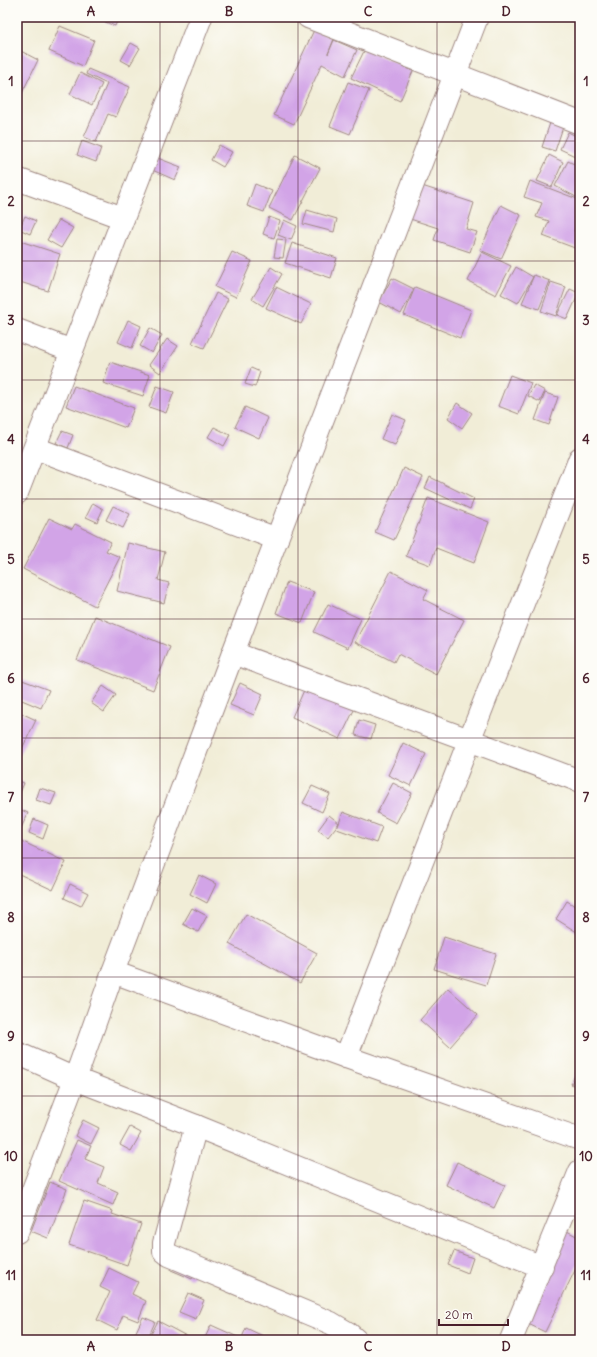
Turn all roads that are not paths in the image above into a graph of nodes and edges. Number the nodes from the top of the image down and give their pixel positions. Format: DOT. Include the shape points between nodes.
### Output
graph roads {
  1 [pos="200,17"];
  2 [pos="308,17"];
  3 [pos="477,17"];
  4 [pos="455,74"];
  5 [pos="580,123"];
  6 [pos="17,179"];
  7 [pos="123,218"];
  8 [pos="17,330"];
  9 [pos="72,351"];
  10 [pos="35,448"];
  11 [pos="580,458"];
  12 [pos="17,493"];
  13 [pos="277,539"];
  14 [pos="233,653"];
  15 [pos="468,741"];
  16 [pos="580,781"];
  17 [pos="113,972"];
  18 [pos="17,1053"];
  19 [pos="346,1057"];
  20 [pos="75,1079"];
  21 [pos="196,1126"];
  22 [pos="580,1139"];
  23 [pos="580,1171"];
  24 [pos="17,1232"];
  25 [pos="542,1267"];
  26 [pos="356,1340"];
  27 [pos="511,1340"];
  1 -- 7 [label="street"];
  2 -- 4 [label="street"];
  3 -- 4 [label="street"];
  4 -- 5 [label="street"];
  4 -- 13 [label="street"];
  6 -- 7 [label="street"];
  7 -- 9 [label="street"];
  8 -- 9 [label="street"];
  9 -- 10 [label="street"];
  10 -- 12 [label="street"];
  10 -- 13 [label="street"];
  11 -- 15 [label="street"];
  13 -- 14 [label="street"];
  14 -- 15 [label="street"];
  14 -- 17 [label="street"];
  15 -- 16 [label="street"];
  15 -- 19 [label="street"];
  17 -- 19 [label="street"];
  17 -- 20 [label="street"];
  18 -- 20 [label="street"];
  19 -- 22 [label="street"];
  20 -- 21 [label="street"];
  20 -- 24 [label="street"];
  21 -- 25 [label="street"];
  21 -- 26 [label="street" via="164,1251 331,1323"];
  23 -- 25 [label="street"];
  25 -- 27 [label="street"];
}
